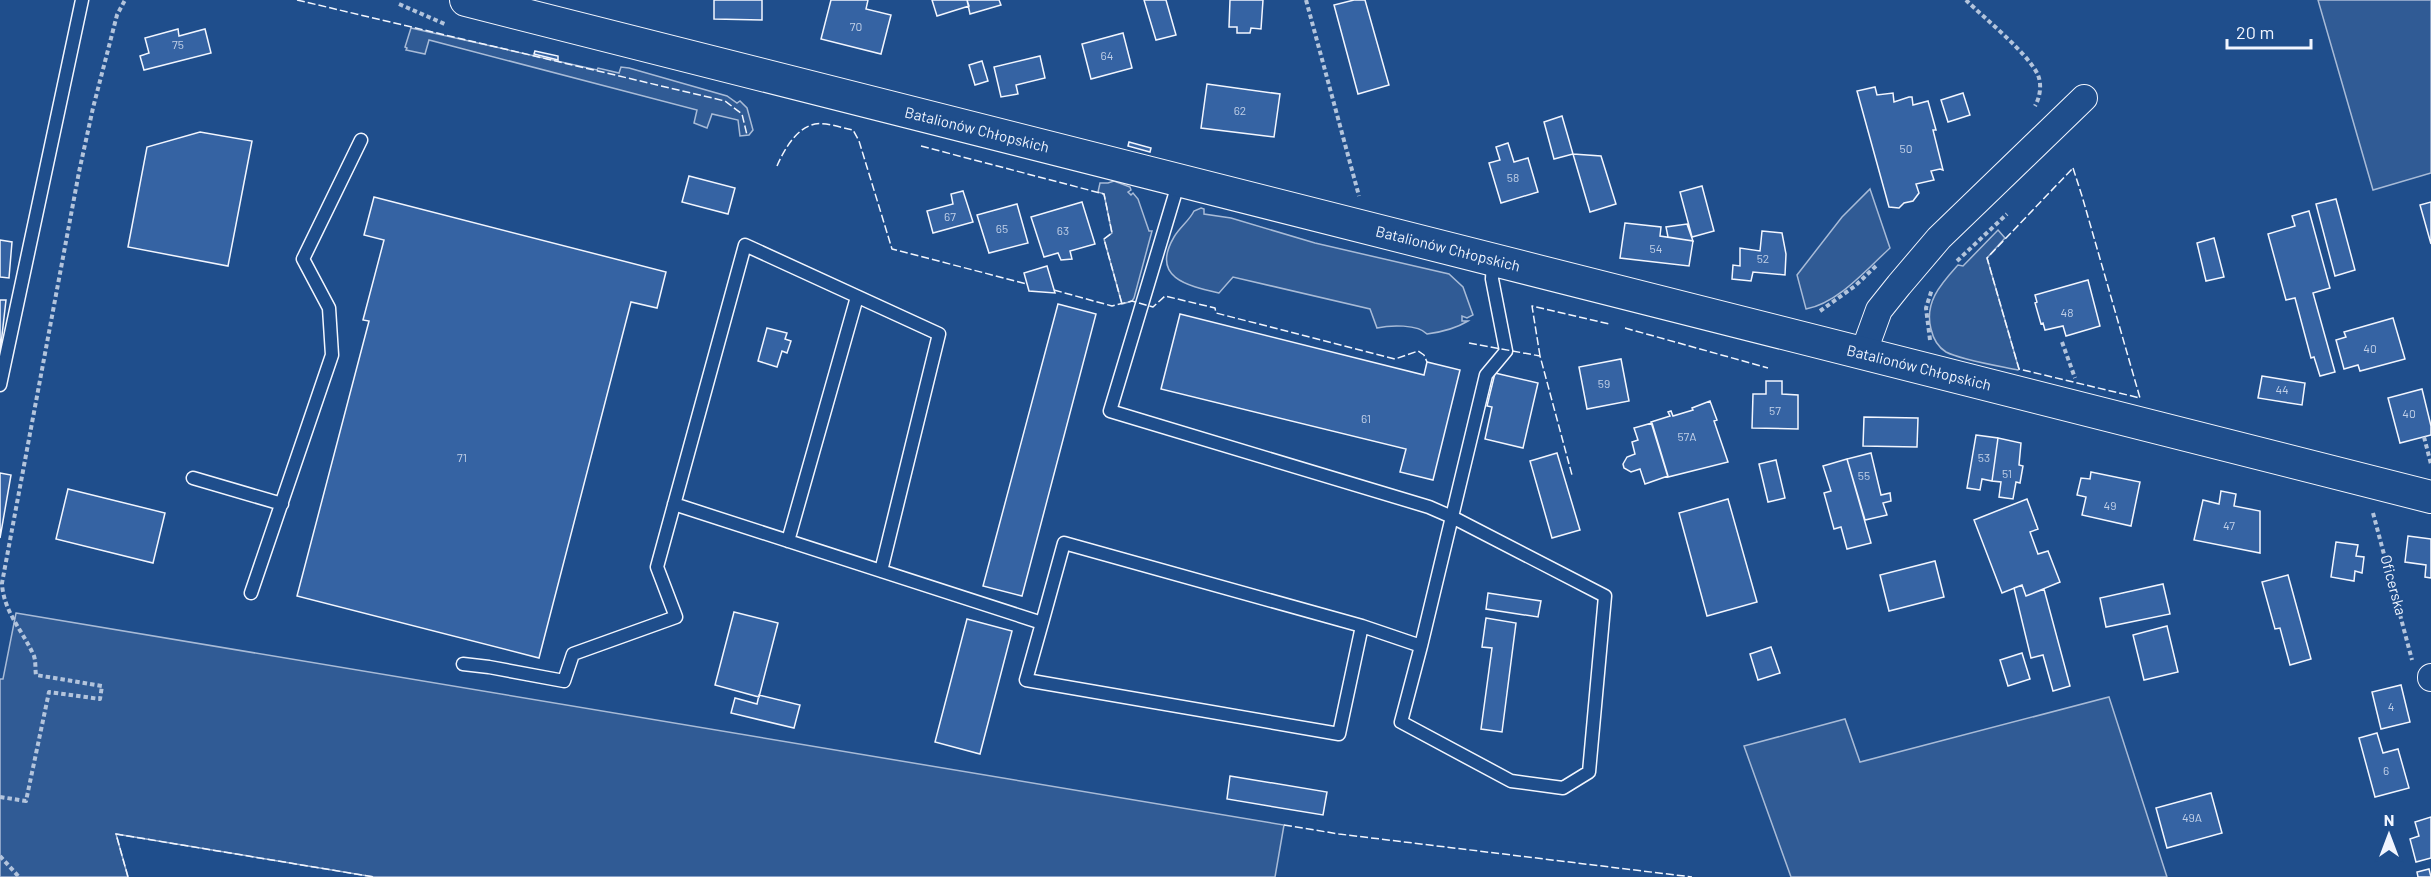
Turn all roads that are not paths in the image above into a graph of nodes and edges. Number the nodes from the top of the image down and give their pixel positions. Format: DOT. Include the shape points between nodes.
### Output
graph roads {
  1 [pos="82,0"];
  2 [pos="466,0"];
  3 [pos="2084,98"];
  4 [pos="361,140"];
  5 [pos="1179,181"];
  6 [pos="1493,260"];
  7 [pos="857,297"];
  8 [pos="1863,354"];
  9 [pos="0,385"];
  10 [pos="193,478"];
  11 [pos="2431,497"];
  12 [pos="282,504"];
  13 [pos="674,504"];
  14 [pos="1452,517"];
  15 [pos="788,541"];
  16 [pos="881,571"];
  17 [pos="251,593"];
  18 [pos="1041,622"];
  19 [pos="1362,626"];
  20 [pos="1421,646"];
  21 [pos="464,664"];
  1 -- 9 [label="lane"];
  2 -- 5 [label="street, Batalionów Chłopskich"];
  3 -- 8 [label="street" via="1926,254 1879,310"];
  4 -- 12 [label="lane" via="303,259 329,308 332,356"];
  5 -- 6 [label="street, Batalionów Chłopskich"];
  5 -- 14 [label="lane" via="1110,411"];
  6 -- 8 [label="street, Batalionów Chłopskich"];
  6 -- 14 [label="lane" via="1492,279 1506,351 1486,375"];
  7 -- 13 [label="lane" via="745,246"];
  7 -- 15 [label="lane"];
  7 -- 16 [label="lane" via="939,334"];
  8 -- 11 [label="street, Batalionów Chłopskich"];
  10 -- 12 [label="lane"];
  12 -- 17 [label="lane"];
  13 -- 15 [label="lane"];
  13 -- 21 [label="lane" via="657,567 676,617 573,654 564,681"];
  14 -- 20 [label="lane"];
  14 -- 20 [label="lane" via="1605,596 1590,772 1563,788 1511,781 1401,722"];
  15 -- 16 [label="lane"];
  16 -- 18 [label="lane"];
  18 -- 19 [label="lane" via="1064,543"];
  18 -- 19 [label="lane" via="1026,680 1339,734"];
  19 -- 20 [label="lane"];
}
